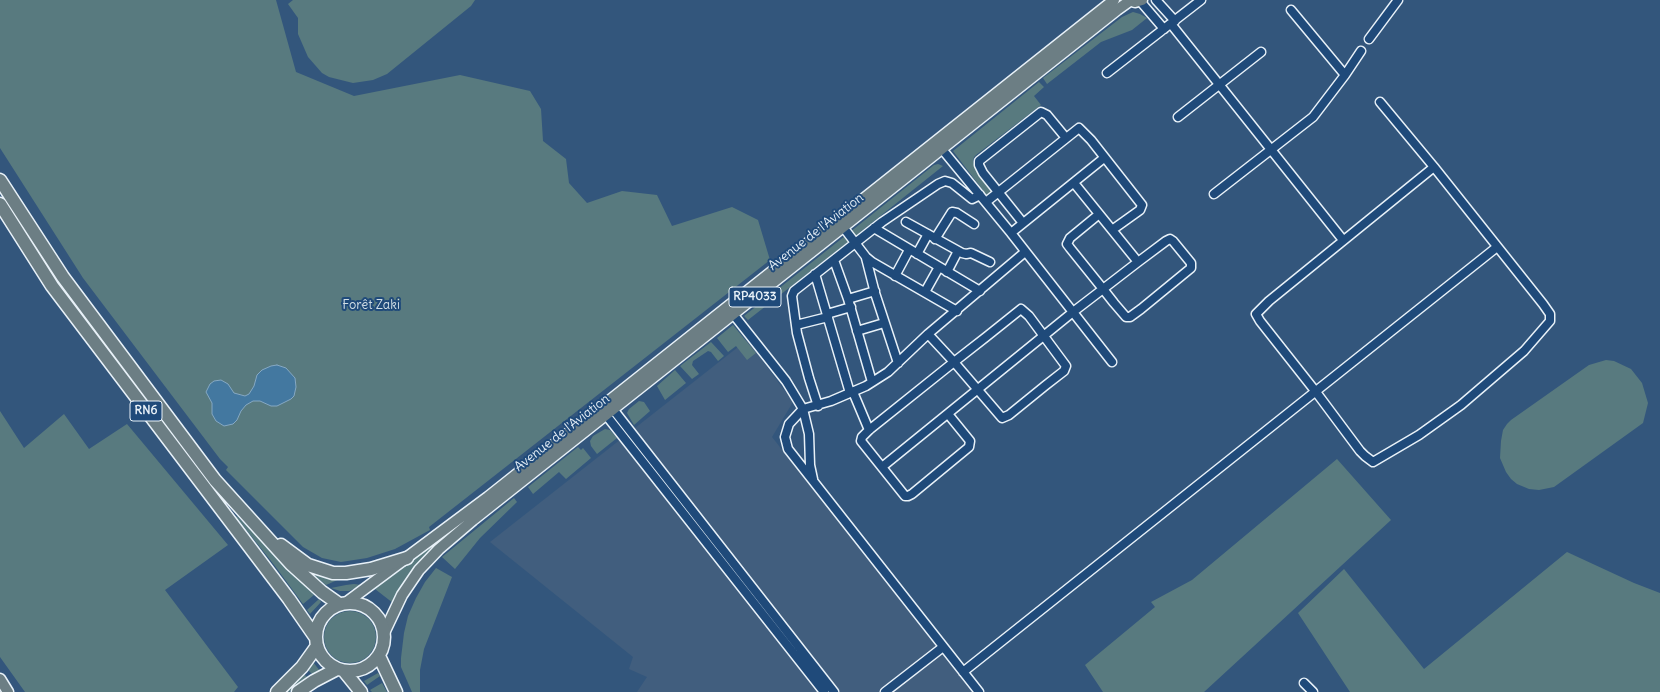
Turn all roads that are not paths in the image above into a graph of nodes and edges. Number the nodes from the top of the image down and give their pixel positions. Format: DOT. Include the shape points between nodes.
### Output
graph roads {
  1 [pos="1114,0"];
  2 [pos="1136,0"];
  3 [pos="1156,0"];
  4 [pos="1200,0"];
  5 [pos="1398,0"];
  6 [pos="1291,10"];
  7 [pos="1170,24"];
  8 [pos="1369,39"];
  9 [pos="1361,51"];
  10 [pos="1261,52"];
  11 [pos="1107,74"];
  12 [pos="1345,76"];
  13 [pos="1219,83"];
  14 [pos="1380,102"];
  15 [pos="1178,117"];
  16 [pos="1066,138"];
  17 [pos="941,148"];
  18 [pos="1270,149"];
  19 [pos="1104,158"];
  20 [pos="1434,168"];
  21 [pos="0,180"];
  22 [pos="1074,183"];
  23 [pos="998,192"];
  24 [pos="1214,194"];
  25 [pos="980,195"];
  26 [pos="986,202"];
  27 [pos="0,204"];
  28 [pos="1098,214"];
  29 [pos="906,222"];
  30 [pos="1023,223"];
  31 [pos="974,224"];
  32 [pos="843,227"];
  33 [pos="874,228"];
  34 [pos="1112,230"];
  35 [pos="1011,233"];
  36 [pos="928,234"];
  37 [pos="936,239"];
  38 [pos="1343,240"];
  39 [pos="856,244"];
  40 [pos="1497,247"];
  41 [pos="958,251"];
  42 [pos="913,252"];
  43 [pos="1025,252"];
  44 [pos="866,257"];
  45 [pos="834,260"];
  46 [pos="990,262"];
  47 [pos="1138,262"];
  48 [pos="938,267"];
  49 [pos="947,272"];
  50 [pos="815,274"];
  51 [pos="895,276"];
  52 [pos="1103,290"];
  53 [pos="875,291"];
  54 [pos="980,291"];
  55 [pos="925,292"];
  56 [pos="850,303"];
  57 [pos="957,311"];
  58 [pos="1073,312"];
  59 [pos="733,314"];
  60 [pos="827,315"];
  61 [pos="884,323"];
  62 [pos="796,325"];
  63 [pos="857,331"];
  64 [pos="928,334"];
  65 [pos="1044,336"];
  66 [pos="954,362"];
  67 [pos="1112,362"];
  68 [pos="898,363"];
  69 [pos="872,382"];
  70 [pos="977,390"];
  71 [pos="852,392"];
  72 [pos="1316,392"];
  73 [pos="818,406"];
  74 [pos="607,408"];
  75 [pos="803,409"];
  76 [pos="948,414"];
  77 [pos="869,430"];
  78 [pos="882,467"];
  79 [pos="814,482"];
  80 [pos="249,519"];
  81 [pos="407,558"];
  82 [pos="343,603"];
  83 [pos="384,633"];
  84 [pos="316,642"];
  85 [pos="943,647"];
  86 [pos="379,656"];
  87 [pos="340,670"];
  88 [pos="963,672"];
  89 [pos="0,679"];
  90 [pos="1304,684"];
  91 [pos="8,692"];
  92 [pos="277,692"];
  93 [pos="298,692"];
  94 [pos="362,692"];
  95 [pos="396,692"];
  96 [pos="824,692"];
  97 [pos="834,692"];
  98 [pos="885,692"];
  99 [pos="979,692"];
  100 [pos="1313,692"];
  1 -- 74 [label="main road, Avenue de l'Aviation / RP4033"];
  2 -- 7 [label="street"];
  2 -- 17 [label="main road, Avenue de l'Aviation / RP4033" via="1117,10"];
  3 -- 7 [label="street"];
  4 -- 7 [label="street"];
  5 -- 8 [label="street"];
  6 -- 12 [label="street"];
  7 -- 11 [label="street"];
  7 -- 13 [label="street"];
  9 -- 12 [label="street"];
  10 -- 13 [label="street"];
  12 -- 18 [label="street" via="1313,117"];
  13 -- 15 [label="street"];
  13 -- 18 [label="street"];
  14 -- 20 [label="street"];
  16 -- 19 [label="street" via="1080,128"];
  16 -- 23 [label="street"];
  16 -- 23 [label="street" via="1042,112 1027,121 979,161 980,167"];
  17 -- 25 [label="street"];
  17 -- 32 [label="main road, Avenue de l'Aviation / RP4033"];
  18 -- 24 [label="street"];
  18 -- 38 [label="street"];
  19 -- 22 [label="street"];
  19 -- 34 [label="street" via="1142,205 1140,210"];
  20 -- 38 [label="street"];
  20 -- 40 [label="street"];
  21 -- 80 [label="highway, RN6" via="76,294 204,466"];
  22 -- 28 [label="street"];
  22 -- 30 [label="street"];
  23 -- 26 [label="street"];
  23 -- 30 [label="street"];
  25 -- 26 [label="street"];
  25 -- 33 [label="street" via="972,199 952,183 942,182"];
  26 -- 35 [label="street"];
  27 -- 84 [label="highway, RN6" via="52,286 289,599"];
  28 -- 34 [label="street"];
  28 -- 52 [label="street" via="1067,242"];
  29 -- 36 [label="street"];
  30 -- 35 [label="street"];
  31 -- 37 [label="street" via="952,212"];
  32 -- 39 [label="street"];
  32 -- 59 [label="main road, Avenue de l'Aviation / RP4033"];
  33 -- 39 [label="street"];
  33 -- 42 [label="street"];
  34 -- 47 [label="street"];
  35 -- 43 [label="street"];
  36 -- 37 [label="street"];
  36 -- 42 [label="street"];
  37 -- 41 [label="street"];
  38 -- 72 [label="street" via="1256,314"];
  39 -- 44 [label="street"];
  39 -- 45 [label="street"];
  40 -- 72 [label="street"];
  40 -- 72 [label="street" via="1548,311 1550,321 1524,350 1461,405 1419,435 1373,462 1360,451"];
  41 -- 46 [label="street" via="971,253"];
  41 -- 49 [label="street"];
  42 -- 48 [label="street"];
  42 -- 51 [label="street"];
  43 -- 54 [label="street"];
  43 -- 58 [label="street"];
  44 -- 51 [label="street"];
  44 -- 53 [label="street"];
  45 -- 50 [label="street"];
  45 -- 56 [label="street"];
  47 -- 52 [label="street"];
  47 -- 52 [label="street" via="1170,239 1192,266 1128,317 1124,316"];
  48 -- 49 [label="street"];
  48 -- 55 [label="street"];
  49 -- 54 [label="street"];
  50 -- 60 [label="street"];
  50 -- 62 [label="street" via="793,293"];
  51 -- 55 [label="street"];
  52 -- 58 [label="street"];
  53 -- 56 [label="street"];
  53 -- 61 [label="street"];
  54 -- 57 [label="street"];
  55 -- 57 [label="street"];
  56 -- 60 [label="street"];
  56 -- 63 [label="street"];
  57 -- 64 [label="street"];
  58 -- 65 [label="street"];
  58 -- 67 [label="street"];
  59 -- 74 [label="main road, Avenue de l'Aviation / RP4033"];
  59 -- 75 [label="street" via="786,382"];
  60 -- 62 [label="street"];
  60 -- 71 [label="street"];
  61 -- 63 [label="street"];
  61 -- 68 [label="street"];
  62 -- 73 [label="street"];
  63 -- 69 [label="street"];
  64 -- 66 [label="street"];
  64 -- 68 [label="street"];
  65 -- 66 [label="street" via="1021,309"];
  65 -- 70 [label="street"];
  65 -- 70 [label="street" via="1066,367 1042,389 1004,418 998,415"];
  66 -- 70 [label="street"];
  66 -- 77 [label="street"];
  68 -- 69 [label="street"];
  69 -- 71 [label="street"];
  70 -- 76 [label="street"];
  71 -- 73 [label="street"];
  71 -- 77 [label="street"];
  72 -- 88 [label="street"];
  73 -- 75 [label="street"];
  74 -- 81 [label="main road, Avenue de l'Aviation / RP4033"];
  74 -- 83 [label="main road, Avenue de l'Aviation / RP4033" via="428,559 402,595"];
  74 -- 96 [label="street"];
  74 -- 97 [label="street"];
  75 -- 79 [label="street" via="809,434 810,465"];
  75 -- 79 [label="street" via="789,424 785,443"];
  76 -- 78 [label="street"];
  76 -- 78 [label="street" via="970,441 969,445 912,494 905,496"];
  77 -- 78 [label="street" via="861,441"];
  79 -- 85 [label="street"];
  80 -- 81 [label="highway" via="297,558 320,570 333,573 358,572"];
  80 -- 82 [label="highway, RN6" via="306,579"];
  81 -- 82 [label="main road, Avenue de l'Aviation / RP4033"];
  82 -- 83 [label="highway, RN6" via="364,606 372,610 378,617"];
  82 -- 84 [label="highway" via="331,608 319,621"];
  83 -- 86 [label="highway"];
  84 -- 87 [label="highway, RN6" via="324,660"];
  84 -- 92 [label="highway" via="302,667"];
  85 -- 88 [label="street"];
  85 -- 98 [label="street"];
  86 -- 87 [label="highway" via="364,669 354,672"];
  86 -- 95 [label="highway"];
  87 -- 93 [label="highway" via="314,681"];
  87 -- 94 [label="highway, RN6"];
  88 -- 99 [label="street"];
  89 -- 91 [label="main road"];
  90 -- 100 [label="street"];
}
